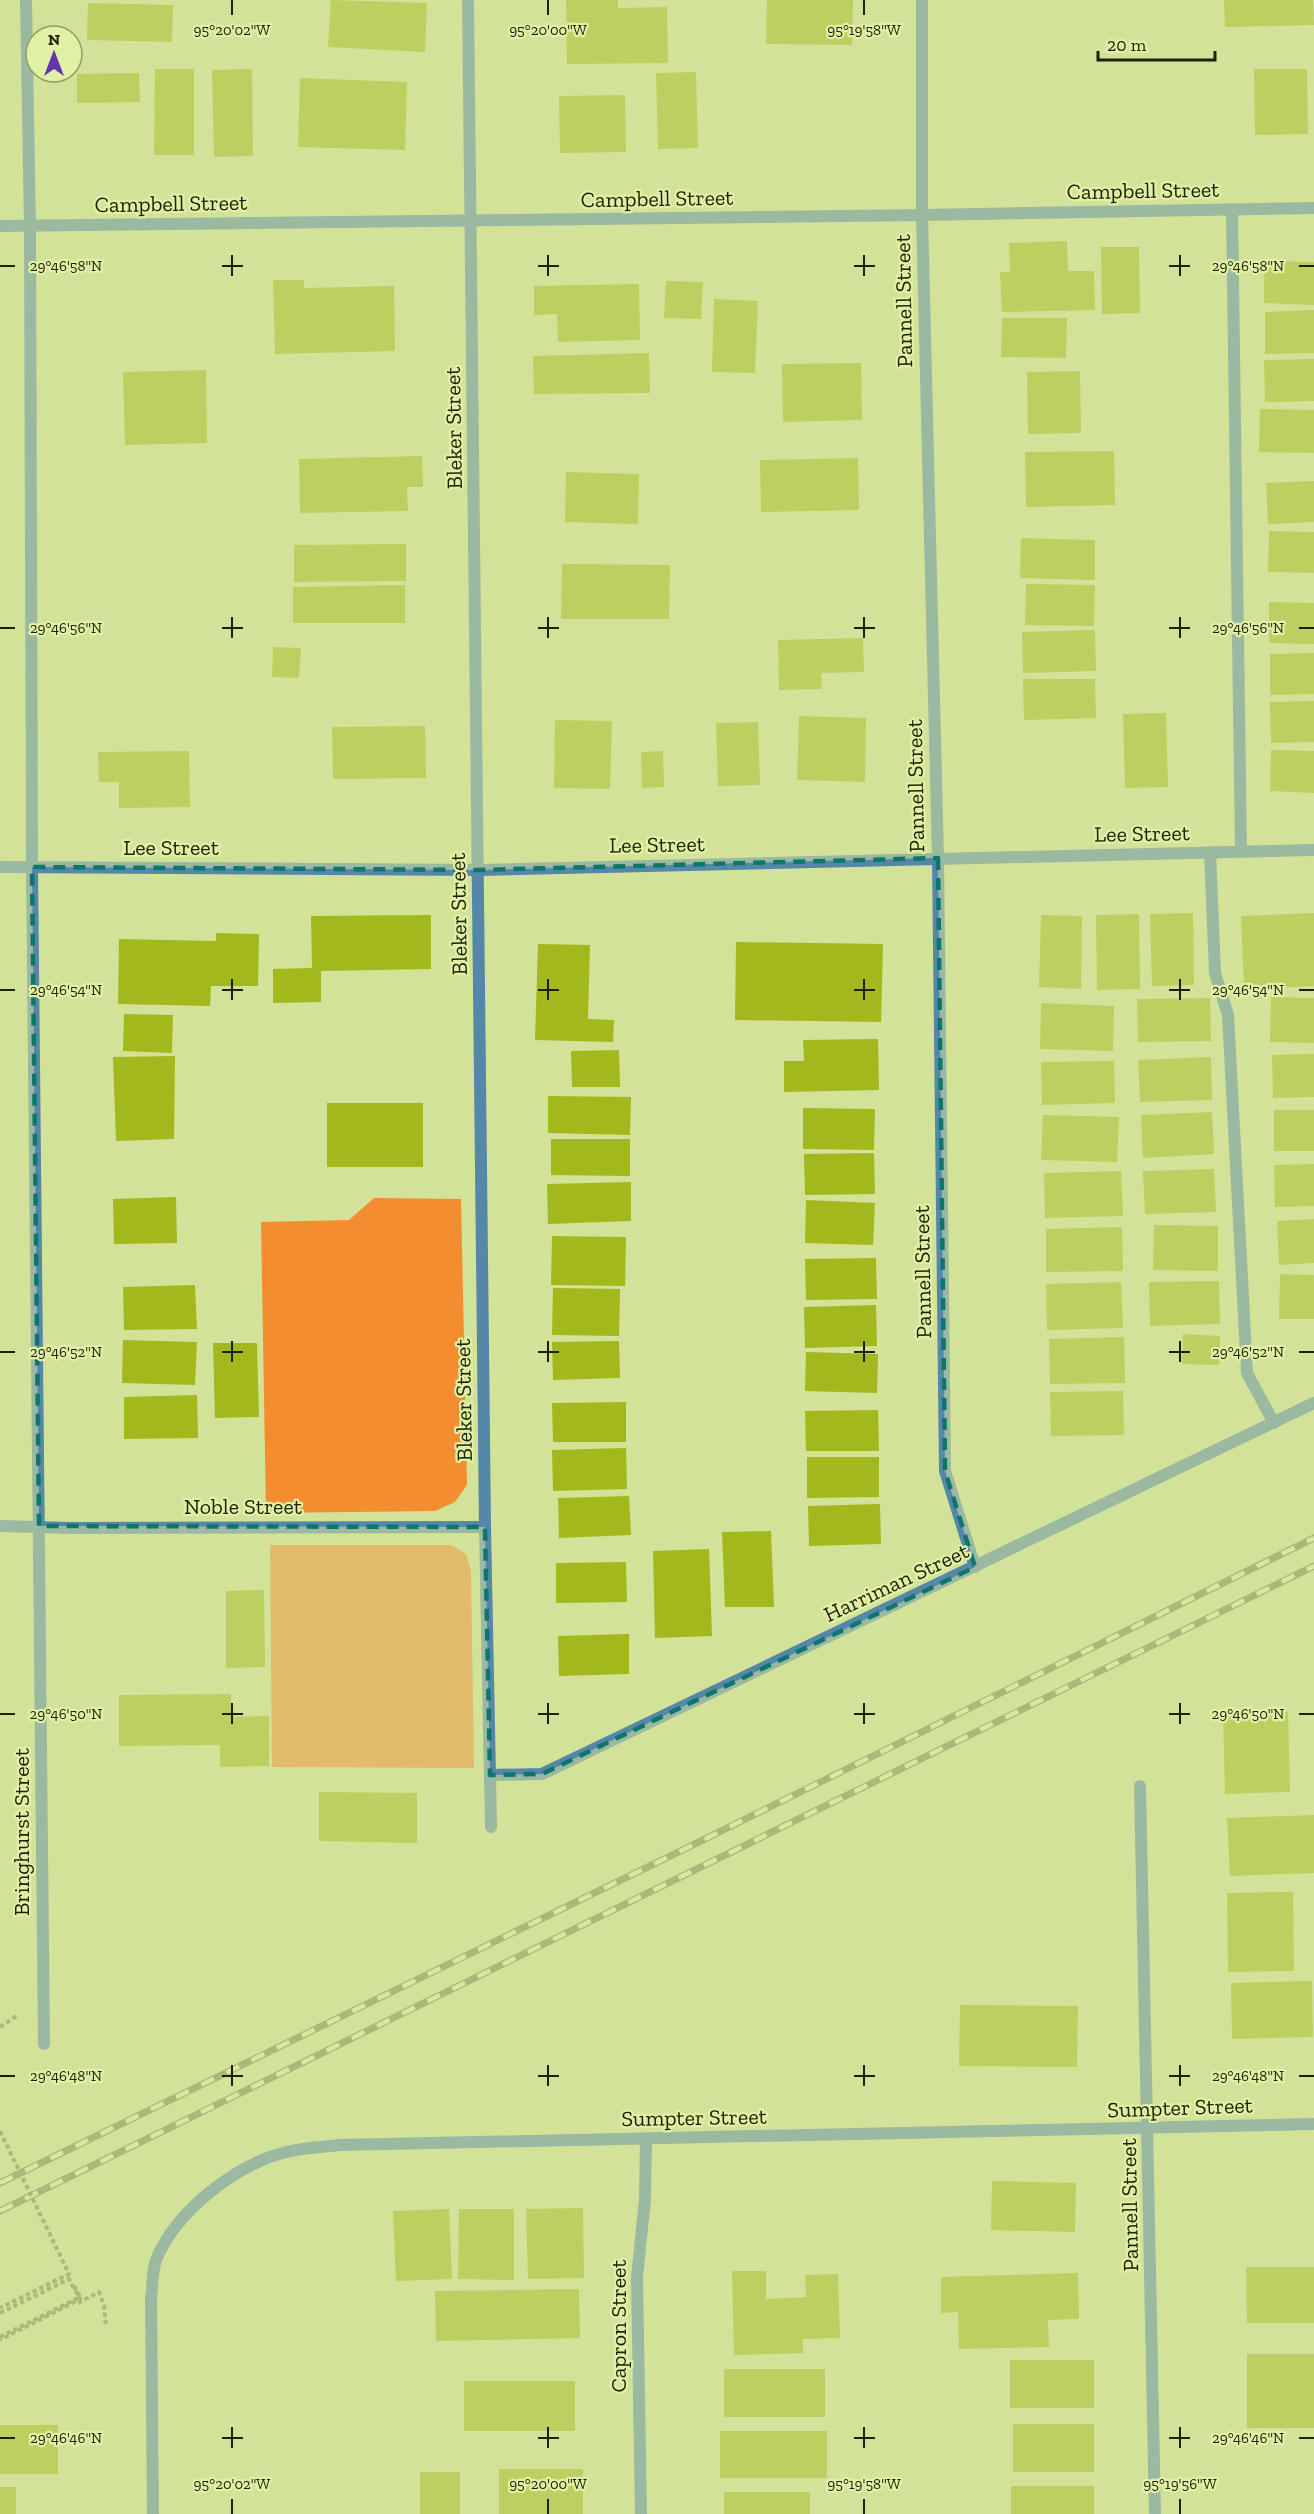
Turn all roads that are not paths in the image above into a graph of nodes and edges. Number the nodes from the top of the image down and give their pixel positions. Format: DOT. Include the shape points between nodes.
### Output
graph roads {
  1 [pos="26,0"];
  2 [pos="468,0"];
  3 [pos="922,0"];
  4 [pos="1314,208"];
  5 [pos="1232,209"];
  6 [pos="922,215"];
  7 [pos="471,221"];
  8 [pos="0,226"];
  9 [pos="30,226"];
  10 [pos="1314,849"];
  11 [pos="1241,851"];
  12 [pos="1210,852"];
  13 [pos="938,858"];
  14 [pos="0,867"];
  15 [pos="32,867"];
  16 [pos="479,870"];
  17 [pos="1314,1403"];
  18 [pos="1274,1424"];
  19 [pos="0,1526"];
  20 [pos="39,1526"];
  21 [pos="485,1527"];
  22 [pos="975,1568"];
  23 [pos="490,1775"];
  24 [pos="1140,1786"];
  25 [pos="491,1827"];
  26 [pos="44,2044"];
  27 [pos="1314,2124"];
  28 [pos="1148,2129"];
  29 [pos="646,2139"];
  30 [pos="153,2514"];
  31 [pos="641,2514"];
  32 [pos="1155,2514"];
  1 -- 9 [label="street, Bringhurst Street"];
  2 -- 7 [label="street, Bleker Street"];
  3 -- 6 [label="street, Pannell Street"];
  4 -- 5 [label="street, Campbell Street"];
  5 -- 6 [label="street, Campbell Street"];
  5 -- 11 [label="street"];
  6 -- 7 [label="street, Campbell Street"];
  6 -- 13 [label="street, Pannell Street"];
  7 -- 9 [label="street, Campbell Street"];
  7 -- 16 [label="street, Bleker Street"];
  8 -- 9 [label="street, Campbell Street"];
  9 -- 15 [label="street, Bringhurst Street"];
  10 -- 11 [label="street, Lee Street"];
  11 -- 12 [label="street, Lee Street"];
  12 -- 13 [label="street, Lee Street"];
  12 -- 18 [label="street" via="1215,972 1228,1015 1246,1373"];
  13 -- 16 [label="street, Lee Street"];
  13 -- 22 [label="street, Pannell Street" via="945,1471"];
  14 -- 15 [label="street, Lee Street"];
  15 -- 16 [label="street, Lee Street"];
  15 -- 20 [label="street, Bringhurst Street"];
  16 -- 21 [label="street, Bleker Street"];
  17 -- 18 [label="street, Harriman Street"];
  18 -- 22 [label="street, Harriman Street"];
  19 -- 20 [label="street, Noble Street"];
  20 -- 21 [label="street, Noble Street"];
  20 -- 26 [label="street, Bringhurst Street"];
  21 -- 23 [label="street, Bleker Street"];
  22 -- 23 [label="street, Harriman Street" via="542,1774"];
  23 -- 25 [label="street, Bleker Street"];
  24 -- 28 [label="street, Pannell Street"];
  27 -- 28 [label="street, Sumpter Street"];
  28 -- 29 [label="street, Sumpter Street"];
  28 -- 32 [label="street, Pannell Street"];
  29 -- 30 [label="street, Sumpter Street" via="340,2145 286,2152 259,2161 209,2192 170,2236 156,2262 151,2297"];
  29 -- 31 [label="street, Capron Street" via="637,2277"];
}
